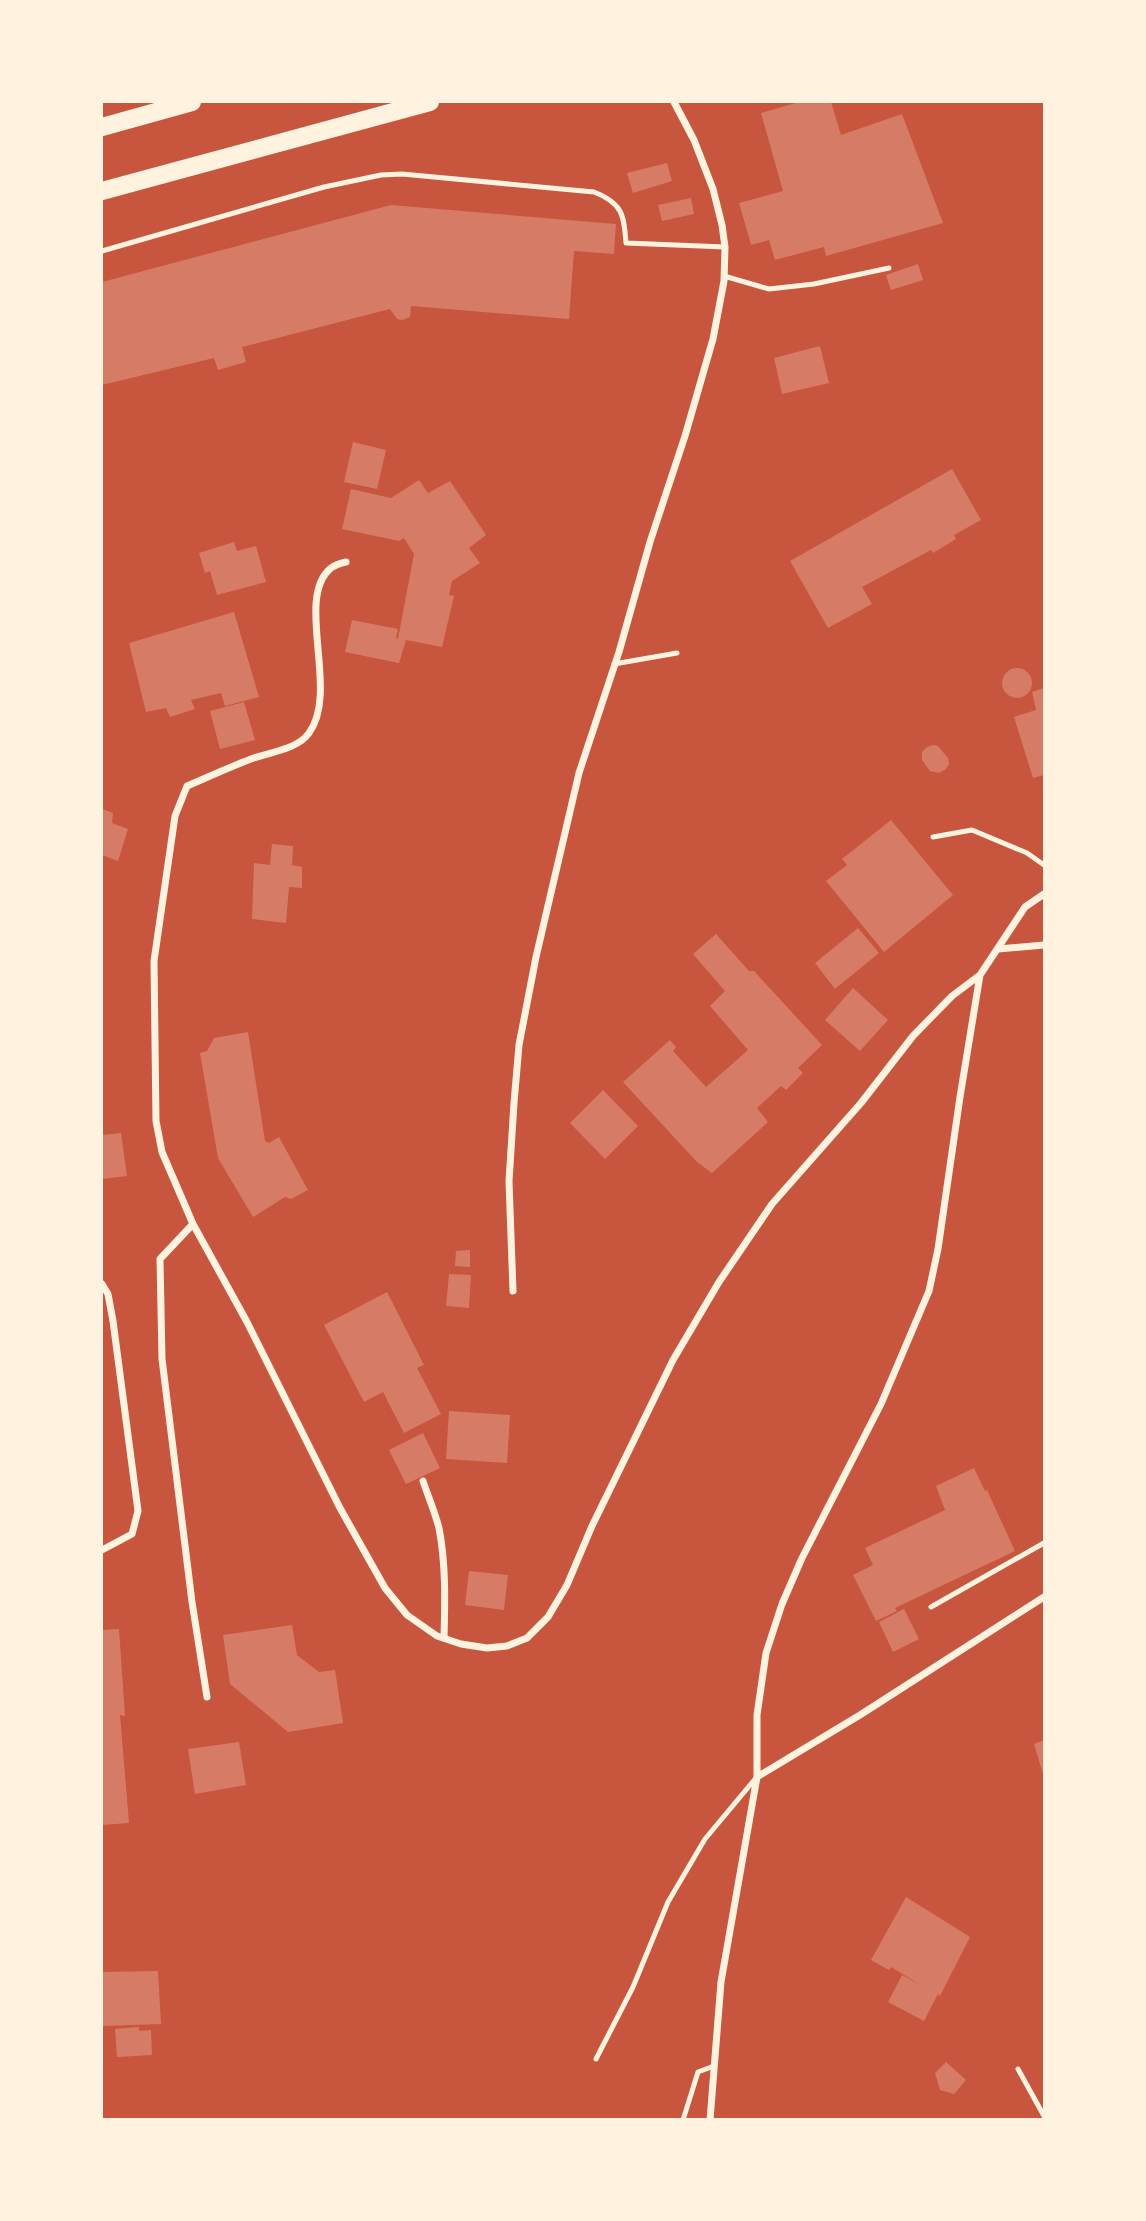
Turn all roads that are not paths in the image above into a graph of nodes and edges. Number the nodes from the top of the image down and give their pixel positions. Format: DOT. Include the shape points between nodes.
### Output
graph roads {
  1 [pos="192,102"];
  2 [pos="430,102"];
  3 [pos="674,102"];
  4 [pos="102,127"];
  5 [pos="102,191"];
  6 [pos="725,247"];
  7 [pos="102,251"];
  8 [pos="889,268"];
  9 [pos="724,276"];
  10 [pos="346,562"];
  11 [pos="677,653"];
  12 [pos="614,664"];
  13 [pos="933,837"];
  14 [pos="1045,865"];
  15 [pos="1045,894"];
  16 [pos="1045,945"];
  17 [pos="998,949"];
  18 [pos="981,975"];
  19 [pos="193,1224"];
  20 [pos="102,1284"];
  21 [pos="513,1291"];
  22 [pos="423,1481"];
  23 [pos="1045,1543"];
  24 [pos="102,1550"];
  25 [pos="1045,1597"];
  26 [pos="931,1607"];
  27 [pos="444,1638"];
  28 [pos="207,1697"];
  29 [pos="757,1777"];
  30 [pos="596,2059"];
  31 [pos="713,2066"];
  32 [pos="1018,2069"];
  33 [pos="1045,2116"];
  34 [pos="683,2119"];
  35 [pos="710,2119"];
  1 -- 4 [label="main road"];
  2 -- 5 [label="main road"];
  3 -- 6 [label="street" via="713,189"];
  6 -- 7 [label="lane" via="626,243 625,219 619,207 594,192 402,174 353,180"];
  6 -- 9 [label="street"];
  8 -- 9 [label="lane" via="769,289"];
  9 -- 12 [label="street" via="713,339"];
  10 -- 19 [label="street" via="332,566 320,582 316,612 321,686 319,710 309,733 296,744 187,786 175,816 154,961 156,1121 162,1152"];
  11 -- 12 [label="lane"];
  12 -- 21 [label="street" via="579,773 519,1045 509,1181"];
  13 -- 14 [label="lane" via="972,830"];
  15 -- 17 [label="street" via="1025,907"];
  16 -- 17 [label="street"];
  17 -- 18 [label="street"];
  18 -- 27 [label="street" via="952,996 913,1036 862,1103 772,1204 719,1282 673,1360 548,1616 527,1638 507,1646 487,1648"];
  18 -- 29 [label="street" via="929,1291 881,1404 782,1604 766,1653"];
  19 -- 27 [label="street" via="385,1588 407,1615"];
  19 -- 28 [label="street" via="160,1259 162,1359"];
  20 -- 24 [label="street" via="113,1321 138,1511 132,1534"];
  22 -- 27 [label="street" via="442,1550"];
  23 -- 26 [label="lane"];
  25 -- 29 [label="street"];
  29 -- 30 [label="lane" via="705,1839 668,1902 633,1987"];
  29 -- 31 [label="street" via="721,1982"];
  31 -- 34 [label="lane" via="698,2072"];
  31 -- 35 [label="street"];
  32 -- 33 [label="lane"];
}
